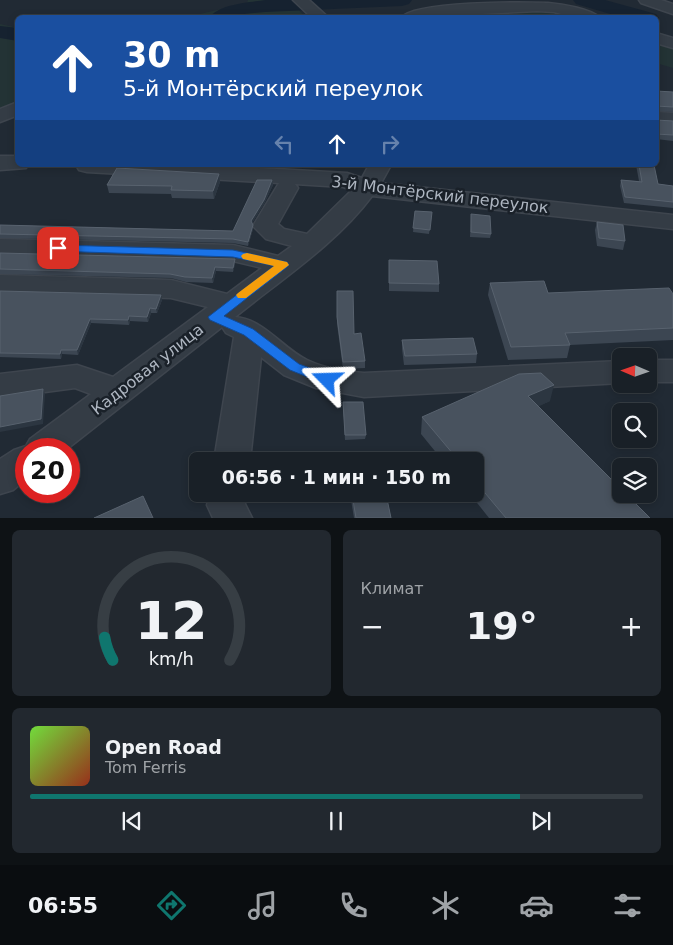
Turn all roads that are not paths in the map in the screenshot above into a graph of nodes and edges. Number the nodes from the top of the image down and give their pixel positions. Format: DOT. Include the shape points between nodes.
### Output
graph roads {
  1 [pos="300,0"];
  2 [pos="646,0"];
  3 [pos="673,9"];
  4 [pos="318,15"];
  5 [pos="421,15"];
  6 [pos="584,15"];
  7 [pos="659,39"];
  8 [pos="673,43"];
  9 [pos="15,109"];
  10 [pos="0,116"];
  11 [pos="659,118"];
  12 [pos="673,120"];
  13 [pos="0,162"];
  14 [pos="15,163"];
  15 [pos="122,167"];
  16 [pos="373,177"];
  17 [pos="286,188"];
  18 [pos="673,222"];
  19 [pos="312,243"];
  20 [pos="0,247"];
  21 [pos="283,265"];
  22 [pos="0,284"];
  23 [pos="222,311"];
  24 [pos="249,332"];
  25 [pos="658,371"];
  26 [pos="673,371"];
  27 [pos="612,372"];
  28 [pos="0,386"];
  29 [pos="118,392"];
  30 [pos="57,438"];
  31 [pos="233,452"];
  32 [pos="15,468"];
  33 [pos="0,479"];
  34 [pos="227,502"];
  35 [pos="233,518"];
  1 -- 4 [label="street"];
  2 -- 3 [label="street"];
  5 -- 6 [label="street" via="439,11 547,7"];
  7 -- 8 [label="street"];
  9 -- 10 [label="street"];
  11 -- 12 [label="street"];
  13 -- 14 [label="street"];
  15 -- 16 [label="street, 3-й Монтёрский переулок" via="347,180"];
  16 -- 18 [label="street, 3-й Монтёрский переулок"];
  16 -- 19 [label="street, Кадровая улица" via="343,215"];
  17 -- 19 [label="street" via="264,226 274,234"];
  19 -- 21 [label="street, Кадровая улица"];
  20 -- 21 [label="street" via="233,253"];
  21 -- 23 [label="street, Кадровая улица"];
  22 -- 23 [label="street" via="171,289"];
  23 -- 24 [label="street"];
  23 -- 29 [label="street, Кадровая улица"];
  24 -- 27 [label="street" via="294,367 327,380 364,386"];
  24 -- 31 [label="street"];
  25 -- 26 [label="street"];
  28 -- 29 [label="street" via="76,376"];
  29 -- 30 [label="street, Кадровая улица"];
  32 -- 33 [label="street"];
  34 -- 35 [label="street"];
}
